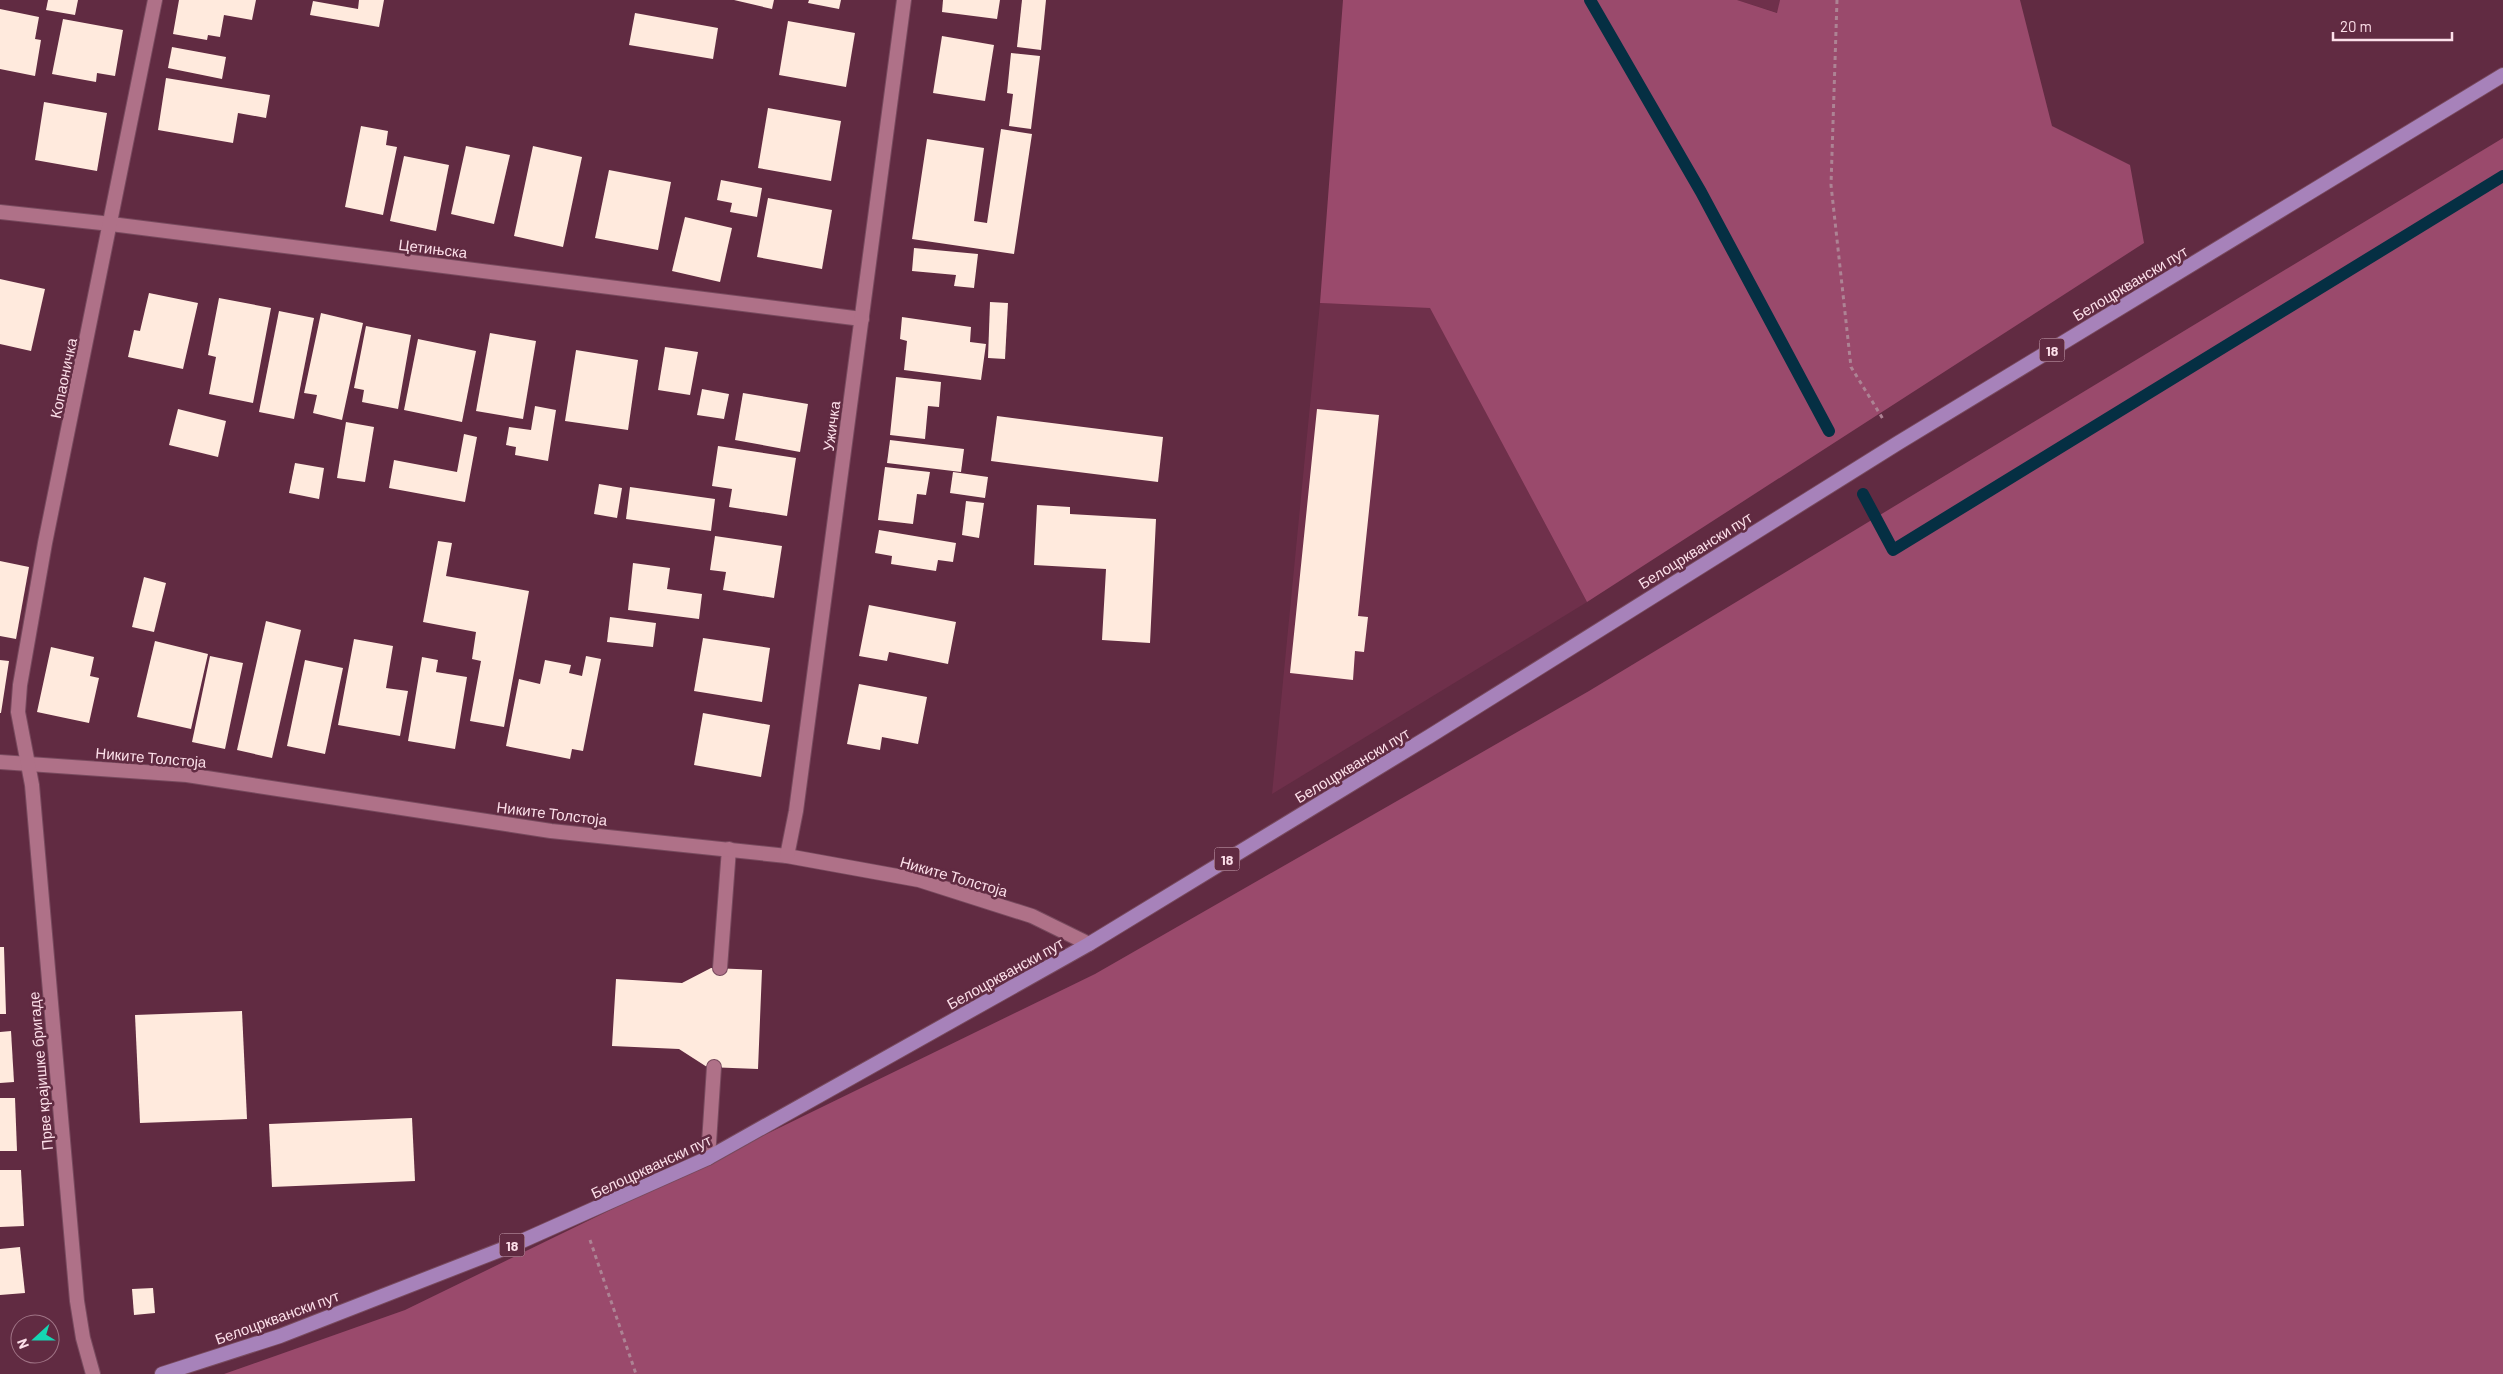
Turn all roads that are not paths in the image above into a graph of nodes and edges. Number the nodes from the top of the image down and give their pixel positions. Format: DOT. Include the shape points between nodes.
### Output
graph roads {
  1 [pos="155,0"];
  2 [pos="904,0"];
  3 [pos="2503,75"];
  4 [pos="0,212"];
  5 [pos="111,224"];
  6 [pos="862,320"];
  7 [pos="0,762"];
  8 [pos="26,763"];
  9 [pos="729,849"];
  10 [pos="787,856"];
  11 [pos="1089,944"];
  12 [pos="720,968"];
  13 [pos="714,1067"];
  14 [pos="708,1158"];
  15 [pos="93,1374"];
  16 [pos="162,1374"];
  1 -- 5 [label="street, Копаоничка"];
  2 -- 6 [label="street, Ужичка"];
  3 -- 11 [label="main road, Белоцрквански пут / 18" via="1898,443 1430,736"];
  4 -- 5 [label="street, Цетињска"];
  5 -- 6 [label="street, Цетињска"];
  5 -- 8 [label="street, Копаоничка" via="45,544 20,684 18,712"];
  6 -- 10 [label="street, Ужичка"];
  7 -- 8 [label="street, Никите Толстоја"];
  8 -- 9 [label="street, Никите Толстоја" via="186,775 551,831"];
  8 -- 15 [label="street, Прве крајишке бригаде" via="32,785 77,1302"];
  9 -- 10 [label="street, Никите Толстоја"];
  9 -- 12 [label="street"];
  10 -- 11 [label="street, Никите Толстоја" via="919,880 1032,916"];
  11 -- 14 [label="main road, Белоцрквански пут / 18"];
  13 -- 14 [label="street"];
  14 -- 16 [label="main road, Белоцрквански пут / 18" via="581,1216 280,1336"];
}
